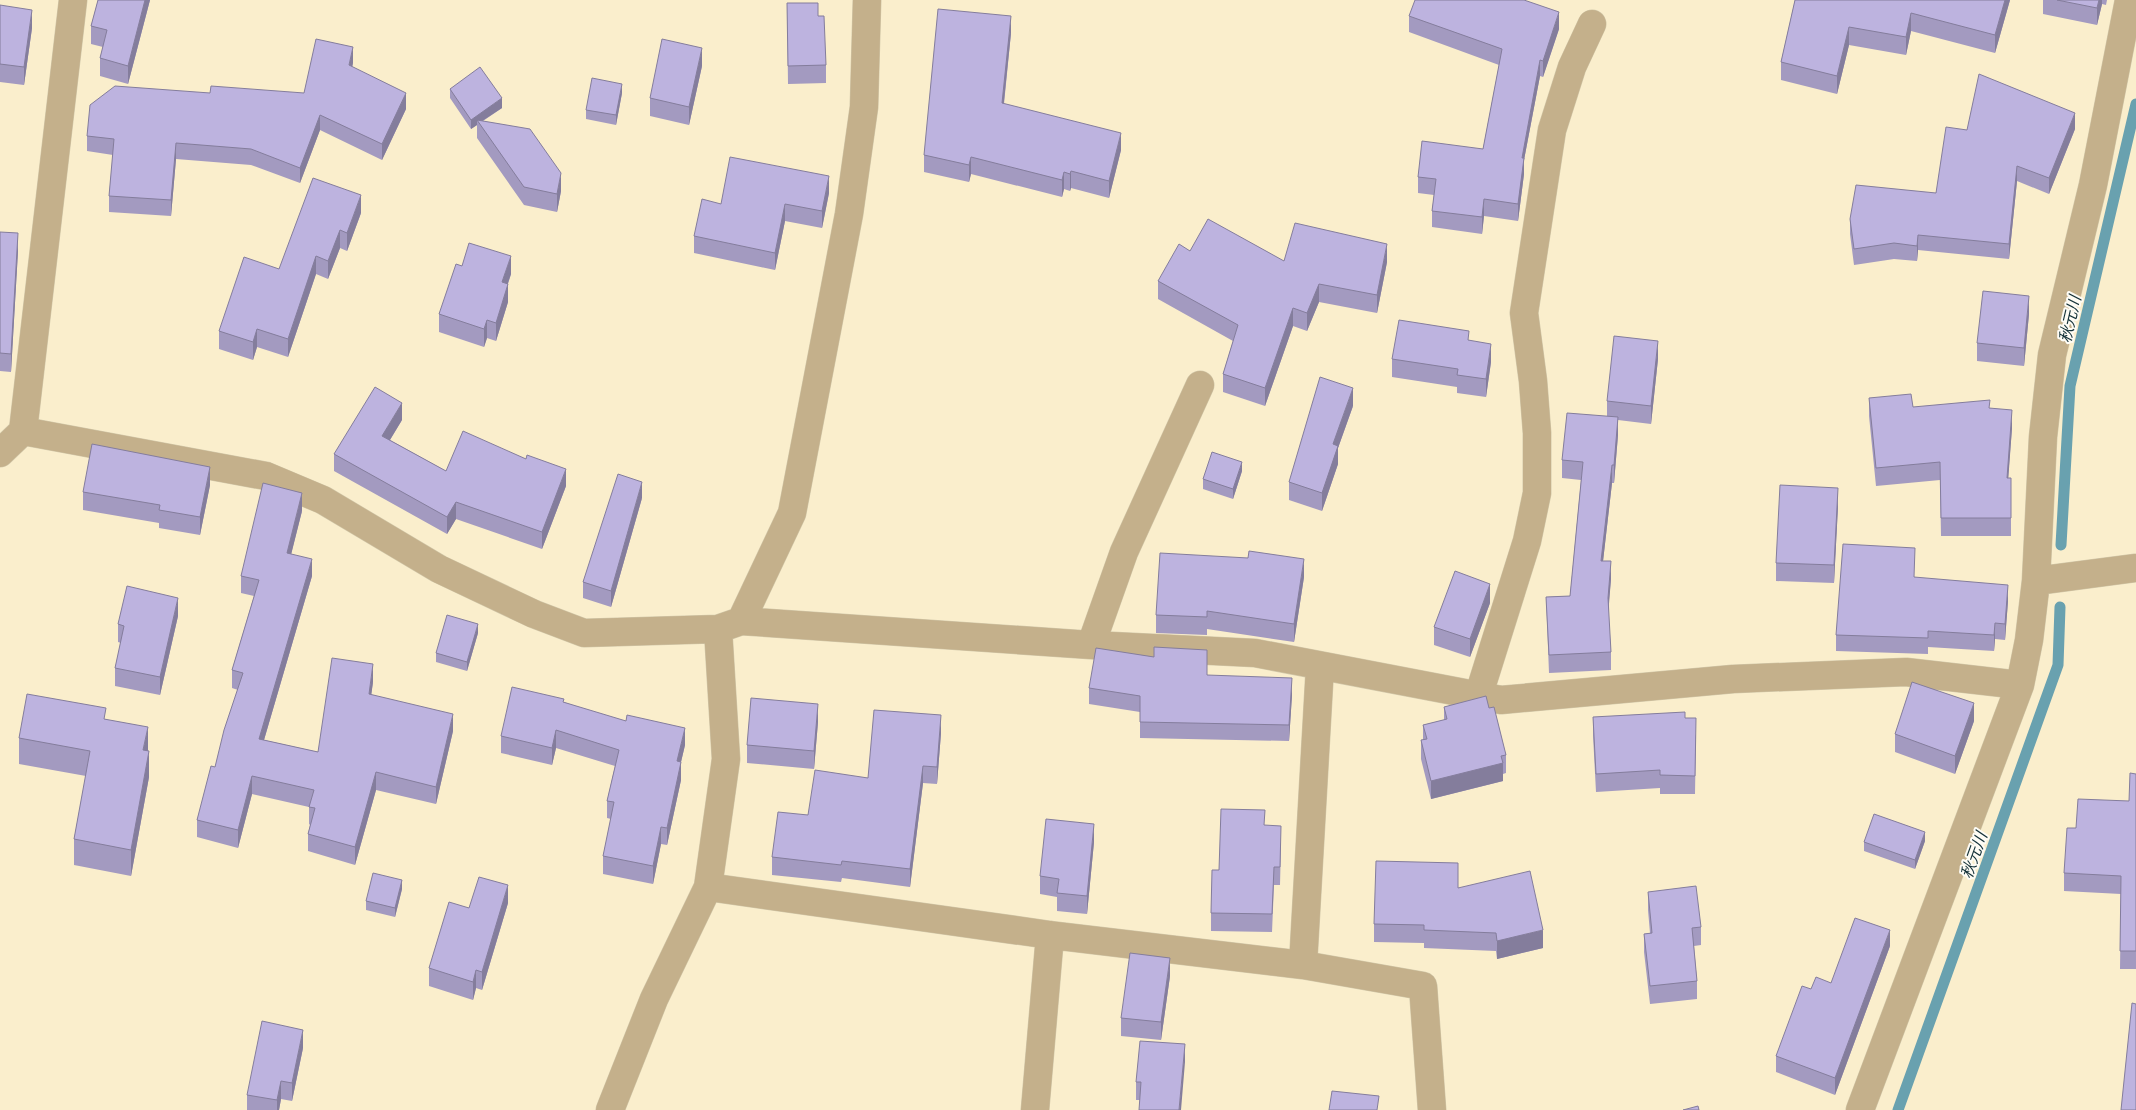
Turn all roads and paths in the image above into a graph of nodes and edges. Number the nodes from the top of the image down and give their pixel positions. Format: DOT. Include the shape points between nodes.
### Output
graph roads {
  1 [pos="73,0"];
  2 [pos="867,0"];
  3 [pos="2129,0"];
  4 [pos="1592,24"];
  5 [pos="1200,385"];
  6 [pos="23,431"];
  7 [pos="0,453"];
  8 [pos="2136,568"];
  9 [pos="2036,581"];
  10 [pos="730,625"];
  11 [pos="1091,645"];
  12 [pos="1320,666"];
  13 [pos="2020,685"];
  14 [pos="1479,694"];
  15 [pos="708,887"];
  16 [pos="1050,935"];
  17 [pos="1303,965"];
  18 [pos="610,1110"];
  19 [pos="1035,1110"];
  20 [pos="1432,1110"];
  21 [pos="1860,1110"];
  1 -- 6 [label="street"];
  2 -- 10 [label="street" via="864,107 849,214 792,513"];
  3 -- 9 [label="street" via="2093,185 2052,355 2042,437"];
  4 -- 14 [label="street" via="1572,67 1552,130 1524,313 1537,433 1537,493 1527,541"];
  5 -- 11 [label="street" via="1124,552"];
  6 -- 7 [label="street"];
  6 -- 10 [label="street" via="266,476 322,500 439,569 534,614 584,632"];
  8 -- 9 [label="street"];
  9 -- 13 [label="street"];
  10 -- 11 [label="street"];
  10 -- 15 [label="street" via="726,759"];
  11 -- 12 [label="street" via="1254,653"];
  12 -- 14 [label="street"];
  12 -- 17 [label="street"];
  13 -- 14 [label="street" via="1906,672 1733,679 1501,700"];
  13 -- 21 [label="street"];
  15 -- 16 [label="street"];
  15 -- 18 [label="street" via="654,999"];
  16 -- 17 [label="street"];
  16 -- 19 [label="street"];
  17 -- 20 [label="street" via="1423,986"];
}
